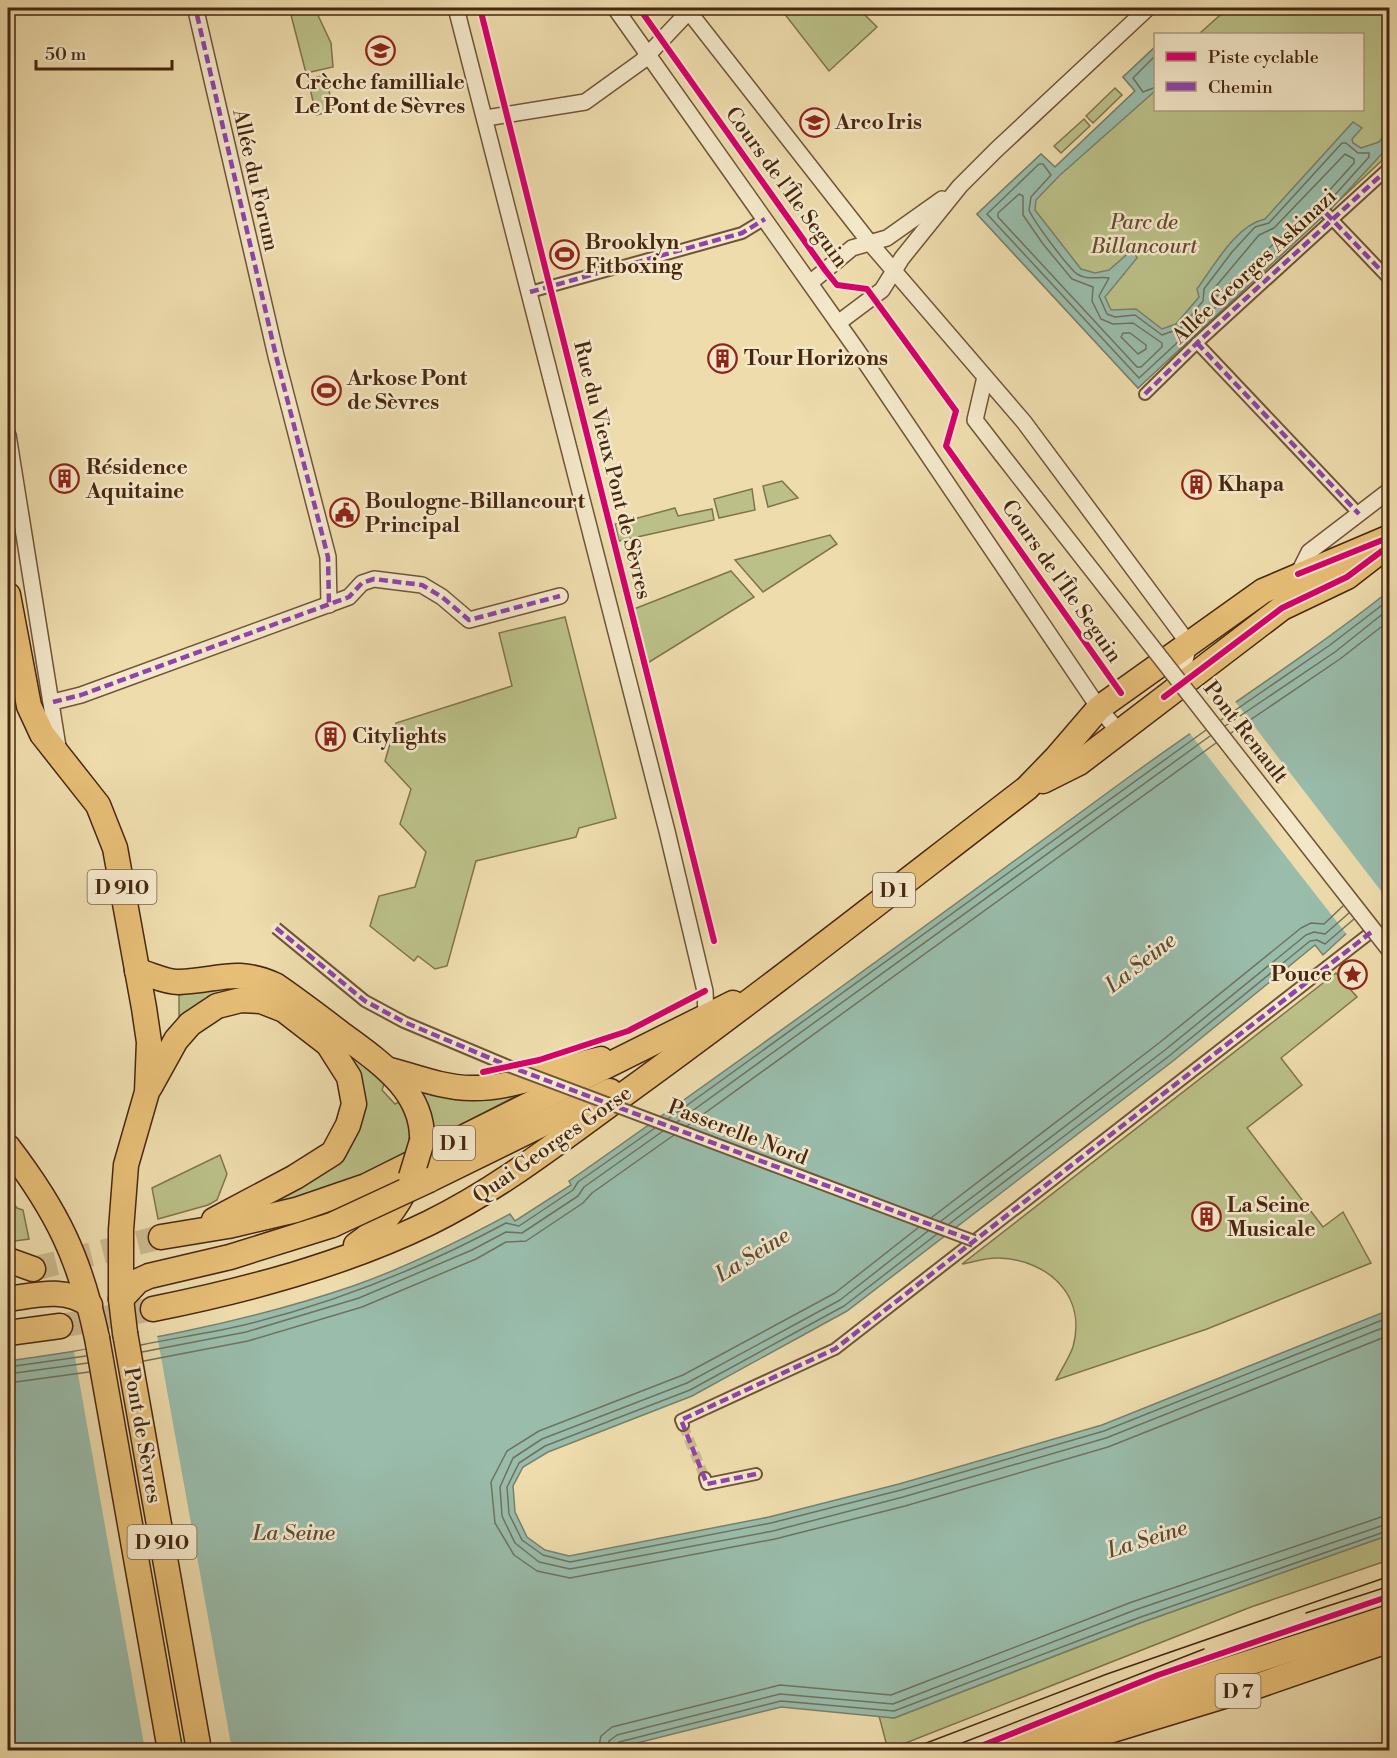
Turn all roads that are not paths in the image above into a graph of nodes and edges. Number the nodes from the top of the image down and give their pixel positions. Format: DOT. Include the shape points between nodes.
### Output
graph roads {
  1 [pos="456,8"];
  2 [pos="615,8"];
  3 [pos="689,9"];
  4 [pos="1143,9"];
  5 [pos="197,15"];
  6 [pos="648,54"];
  7 [pos="486,118"];
  8 [pos="1389,167"];
  9 [pos="960,186"];
  10 [pos="1329,217"];
  11 [pos="765,219"];
  12 [pos="870,243"];
  13 [pos="894,272"];
  14 [pos="1389,280"];
  15 [pos="810,283"];
  16 [pos="530,292"];
  17 [pos="838,323"];
  18 [pos="1197,343"];
  19 [pos="985,377"];
  20 [pos="1145,394"];
  21 [pos="8,435"];
  22 [pos="1389,490"];
  23 [pos="1359,514"];
  24 [pos="1389,537"];
  25 [pos="1389,545"];
  26 [pos="1298,574"];
  27 [pos="8,595"];
  28 [pos="560,596"];
  29 [pos="329,604"];
  30 [pos="1190,644"];
  31 [pos="15,678"];
  32 [pos="1164,697"];
  33 [pos="53,702"];
  34 [pos="1099,708"];
  35 [pos="1119,732"];
  36 [pos="59,756"];
  37 [pos="1027,788"];
  38 [pos="276,928"];
  39 [pos="1374,930"];
  40 [pos="1389,951"];
  41 [pos="137,970"];
  42 [pos="761,993"];
  43 [pos="705,1016"];
  44 [pos="637,1050"];
  45 [pos="675,1060"];
  46 [pos="390,1070"];
  47 [pos="147,1092"];
  48 [pos="8,1147"];
  49 [pos="420,1178"];
  50 [pos="188,1233"];
  51 [pos="161,1237"];
  52 [pos="974,1241"];
  53 [pos="8,1260"];
  54 [pos="312,1269"];
  55 [pos="8,1273"];
  56 [pos="8,1299"];
  57 [pos="121,1299"];
  58 [pos="90,1305"];
  59 [pos="153,1309"];
  60 [pos="60,1326"];
  61 [pos="8,1333"];
  62 [pos="683,1425"];
  63 [pos="756,1474"];
  64 [pos="705,1478"];
  65 [pos="1389,1617"];
  66 [pos="1389,1640"];
  67 [pos="170,1750"];
  68 [pos="199,1750"];
  69 [pos="1009,1750"];
  70 [pos="1057,1750"];
  1 -- 7 [label="street, Rue du Vieux Pont de Sèvres"];
  2 -- 6 [label="street, Cours de l'Île Seguin"];
  3 -- 6 [label="street"];
  3 -- 12 [label="street, Cours de l'Île Seguin"];
  4 -- 9 [label="street"];
  5 -- 29 [label="street, Allée du Forum" via="276,356 328,557"];
  6 -- 7 [label="street" via="585,102"];
  6 -- 11 [label="street, Cours de l'Île Seguin"];
  7 -- 16 [label="street, Rue du Vieux Pont de Sèvres"];
  8 -- 10 [label="street, Allée Georges Askinazi"];
  9 -- 12 [label="street" via="887,238"];
  9 -- 13 [label="street"];
  10 -- 14 [label="street"];
  10 -- 18 [label="street, Allée Georges Askinazi"];
  11 -- 15 [label="street, Cours de l'Île Seguin"];
  11 -- 16 [label="street" via="742,233"];
  12 -- 13 [label="street, Cours de l'Île Seguin"];
  12 -- 15 [label="street" via="852,248"];
  13 -- 17 [label="street" via="882,290"];
  13 -- 19 [label="street, Cours de l'Île Seguin"];
  15 -- 17 [label="street, Cours de l'Île Seguin"];
  16 -- 43 [label="street, Rue du Vieux Pont de Sèvres" via="668,831 705,991"];
  17 -- 34 [label="street, Cours de l'Île Seguin"];
  18 -- 20 [label="street, Allée Georges Askinazi"];
  18 -- 23 [label="street"];
  19 -- 30 [label="street, Cours de l'Île Seguin" via="1024,422"];
  19 -- 39 [label="street, Pont Renault, bridge" via="975,420"];
  21 -- 33 [label="street"];
  22 -- 23 [label="street"];
  23 -- 26 [label="street" via="1310,552"];
  24 -- 26 [label="main road, Quai Georges Gorse / D 1"];
  25 -- 32 [label="main road, Quai Georges Gorse / D 1" via="1347,578 1282,608"];
  26 -- 30 [label="main road, Quai Georges Gorse / D 1" via="1263,591"];
  27 -- 31 [label="main road, D 910"];
  28 -- 29 [label="street" via="469,620 422,585 374,579 362,583 349,597"];
  29 -- 33 [label="street"];
  30 -- 32 [label="street" via="1182,673"];
  30 -- 34 [label="main road, Quai Georges Gorse / D 1"];
  31 -- 36 [label="main road, D 910"];
  32 -- 35 [label="main road, Quai Georges Gorse / D 1"];
  33 -- 36 [label="street"];
  34 -- 35 [label="street"];
  34 -- 37 [label="main road, Quai Georges Gorse / D 1"];
  35 -- 37 [label="main road, Quai Georges Gorse / D 1" via="1079,763"];
  36 -- 41 [label="main road, D 910" via="98,805 108,829 118,861"];
  37 -- 42 [label="main road, Quai Georges Gorse / D 1"];
  38 -- 52 [label="street, Passerelle Nord, bridge" via="365,1001 404,1022 511,1067"];
  39 -- 40 [label="street, Pont Renault, bridge"];
  39 -- 52 [label="street"];
  41 -- 46 [label="main road" via="175,982 236,974 261,979 275,985"];
  41 -- 47 [label="main road, D 910" via="149,1042"];
  42 -- 43 [label="main road, Quai Georges Gorse / D 1"];
  42 -- 45 [label="main road, Quai Georges Gorse / D 1"];
  43 -- 44 [label="main road, Quai Georges Gorse / D 1"];
  44 -- 46 [label="main road" via="498,1086 470,1088"];
  44 -- 50 [label="main road, Quai Georges Gorse / D 1" via="366,1186 296,1210"];
  45 -- 49 [label="main road, D 1"];
  45 -- 54 [label="main road, Quai Georges Gorse / D 1" via="492,1189 426,1224"];
  46 -- 49 [label="main road, bridge" via="414,1102 422,1128"];
  47 -- 50 [label="main road" via="182,1032 217,1006 241,1000 261,1001 284,1010 328,1044 349,1077 354,1104 333,1153 295,1178"];
  47 -- 57 [label="main road, D 910" via="126,1165"];
  48 -- 58 [label="main road, D 910" via="69,1242"];
  49 -- 54 [label="main road" via="383,1223 347,1251"];
  49 -- 57 [label="main road, D 1, bridge" via="332,1225 230,1257 149,1276 138,1281"];
  50 -- 51 [label="main road, Quai Georges Gorse"];
  52 -- 62 [label="street" via="835,1349 681,1420"];
  53 -- 55 [label="main road" via="33,1269"];
  54 -- 59 [label="main road, Quai Georges Gorse / D 1" via="233,1292"];
  56 -- 58 [label="main road" via="57,1293"];
  57 -- 68 [label="main road, Pont de Sèvres / D 910, bridge"];
  58 -- 67 [label="main road, Pont de Sèvres / D 910, bridge"];
  60 -- 61 [label="main road"];
  63 -- 64 [label="street" via="707,1484"];
  65 -- 69 [label="main road, D 7" via="1160,1693"];
  66 -- 70 [label="main road, D 7"];
}
